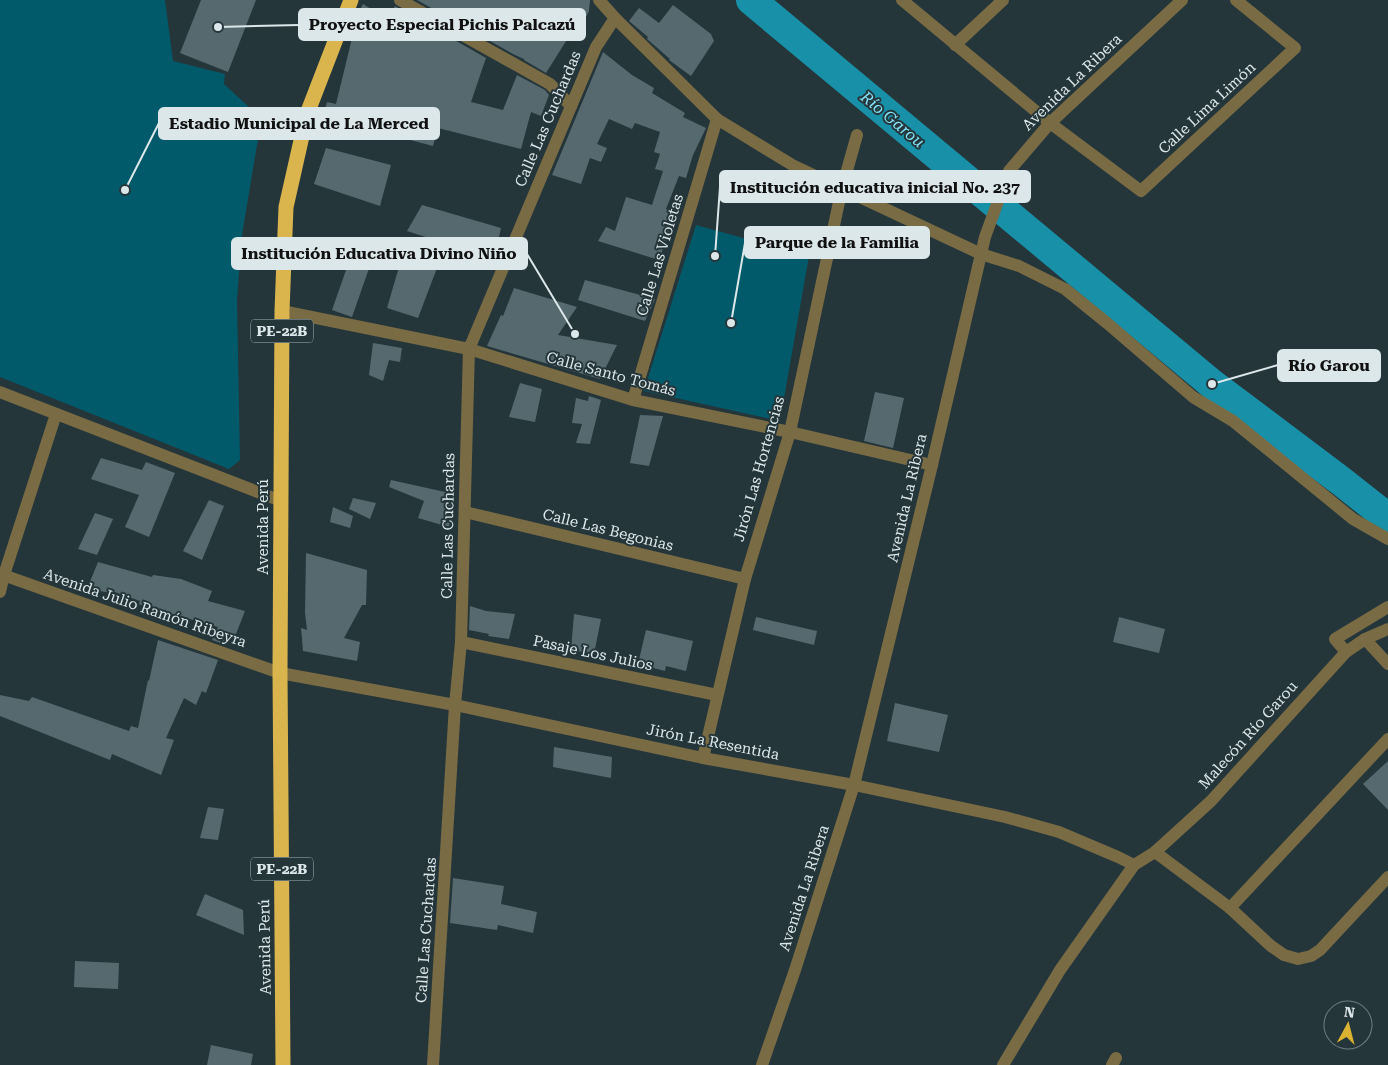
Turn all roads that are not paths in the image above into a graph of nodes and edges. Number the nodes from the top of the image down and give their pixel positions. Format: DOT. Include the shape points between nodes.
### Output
graph roads {
  1 [pos="351,0"];
  2 [pos="400,0"];
  3 [pos="599,0"];
  4 [pos="902,0"];
  5 [pos="1002,0"];
  6 [pos="1182,0"];
  7 [pos="1236,0"];
  8 [pos="615,18"];
  9 [pos="955,44"];
  10 [pos="571,106"];
  11 [pos="717,119"];
  12 [pos="1050,123"];
  13 [pos="857,135"];
  14 [pos="842,188"];
  15 [pos="981,254"];
  16 [pos="282,311"];
  17 [pos="469,350"];
  18 [pos="0,392"];
  19 [pos="633,400"];
  20 [pos="56,414"];
  21 [pos="790,432"];
  22 [pos="932,465"];
  23 [pos="281,502"];
  24 [pos="465,512"];
  25 [pos="1388,539"];
  26 [pos="2,574"];
  27 [pos="744,579"];
  28 [pos="0,592"];
  29 [pos="1388,607"];
  30 [pos="1388,629"];
  31 [pos="1365,639"];
  32 [pos="461,642"];
  33 [pos="1346,652"];
  34 [pos="1388,664"];
  35 [pos="280,673"];
  36 [pos="717,695"];
  37 [pos="455,705"];
  38 [pos="1388,738"];
  39 [pos="703,758"];
  40 [pos="854,785"];
  41 [pos="1156,852"];
  42 [pos="1134,865"];
  43 [pos="1388,877"];
  44 [pos="1230,908"];
  45 [pos="283,1065"];
  46 [pos="433,1065"];
  47 [pos="762,1065"];
  48 [pos="1003,1065"];
  1 -- 16 [label="highway, Avenida Perú / PE-22B" via="307,114 286,207"];
  2 -- 10 [label="street" via="550,84"];
  3 -- 8 [label="street"];
  4 -- 9 [label="street"];
  5 -- 9 [label="street"];
  6 -- 12 [label="street, Avenida La Ribera"];
  7 -- 12 [label="street, Calle Lima Limón" via="1295,48 1142,191"];
  8 -- 10 [label="street, Calle Las Cuchardas" via="596,47"];
  8 -- 11 [label="street"];
  9 -- 12 [label="street"];
  10 -- 17 [label="street, Calle Las Cuchardas"];
  11 -- 14 [label="street" via="794,166"];
  11 -- 19 [label="street, Calle Las Violetas"];
  12 -- 15 [label="street, Avenida La Ribera" via="1009,171 984,237"];
  13 -- 14 [label="street, Jirón Las Hortencias"];
  14 -- 15 [label="street"];
  14 -- 21 [label="street, Jirón Las Hortencias"];
  15 -- 22 [label="street, Avenida La Ribera"];
  15 -- 25 [label="street" via="1018,266 1065,289 1193,397 1233,421 1353,519"];
  16 -- 17 [label="street, Calle Santo Tomás"];
  16 -- 23 [label="highway, Avenida Perú / PE-22B"];
  17 -- 19 [label="street, Calle Santo Tomás"];
  17 -- 24 [label="street, Calle Las Cuchardas"];
  18 -- 20 [label="street"];
  19 -- 21 [label="street, Calle Santo Tomás"];
  20 -- 23 [label="street"];
  20 -- 26 [label="street"];
  21 -- 22 [label="street, Calle Santo Tomás"];
  21 -- 27 [label="street, Jirón Las Hortencias"];
  22 -- 40 [label="street, Avenida La Ribera"];
  23 -- 35 [label="highway, Avenida Perú / PE-22B"];
  24 -- 27 [label="street, Calle Las Begonias"];
  24 -- 32 [label="street, Calle Las Cuchardas"];
  26 -- 28 [label="street"];
  26 -- 35 [label="street, Avenida Julio Ramón Ribeyra"];
  27 -- 36 [label="street, Jirón Las Hortencias"];
  29 -- 33 [label="street" via="1335,639"];
  30 -- 31 [label="street, Malecón Río Garou"];
  31 -- 33 [label="street, Malecón Río Garou"];
  31 -- 34 [label="street"];
  32 -- 36 [label="street, Pasaje Los Julios"];
  32 -- 37 [label="street, Calle Las Cuchardas"];
  33 -- 41 [label="street, Malecón Río Garou" via="1211,801"];
  35 -- 37 [label="street, Jirón La Resentida"];
  35 -- 45 [label="highway, Avenida Perú / PE-22B"];
  36 -- 39 [label="street, Jirón Las Hortencias"];
  37 -- 39 [label="street, Jirón La Resentida"];
  37 -- 46 [label="street, Calle Las Cuchardas"];
  38 -- 44 [label="street"];
  39 -- 40 [label="street, Jirón La Resentida"];
  40 -- 42 [label="street, Jirón La Resentida" via="1005,817 1058,832"];
  40 -- 47 [label="street, Avenida La Ribera"];
  41 -- 42 [label="street, Malecón Río Garou"];
  41 -- 44 [label="street"];
  42 -- 48 [label="street" via="1060,970"];
  43 -- 44 [label="street" via="1320,950 1298,959 1284,956"];
}
